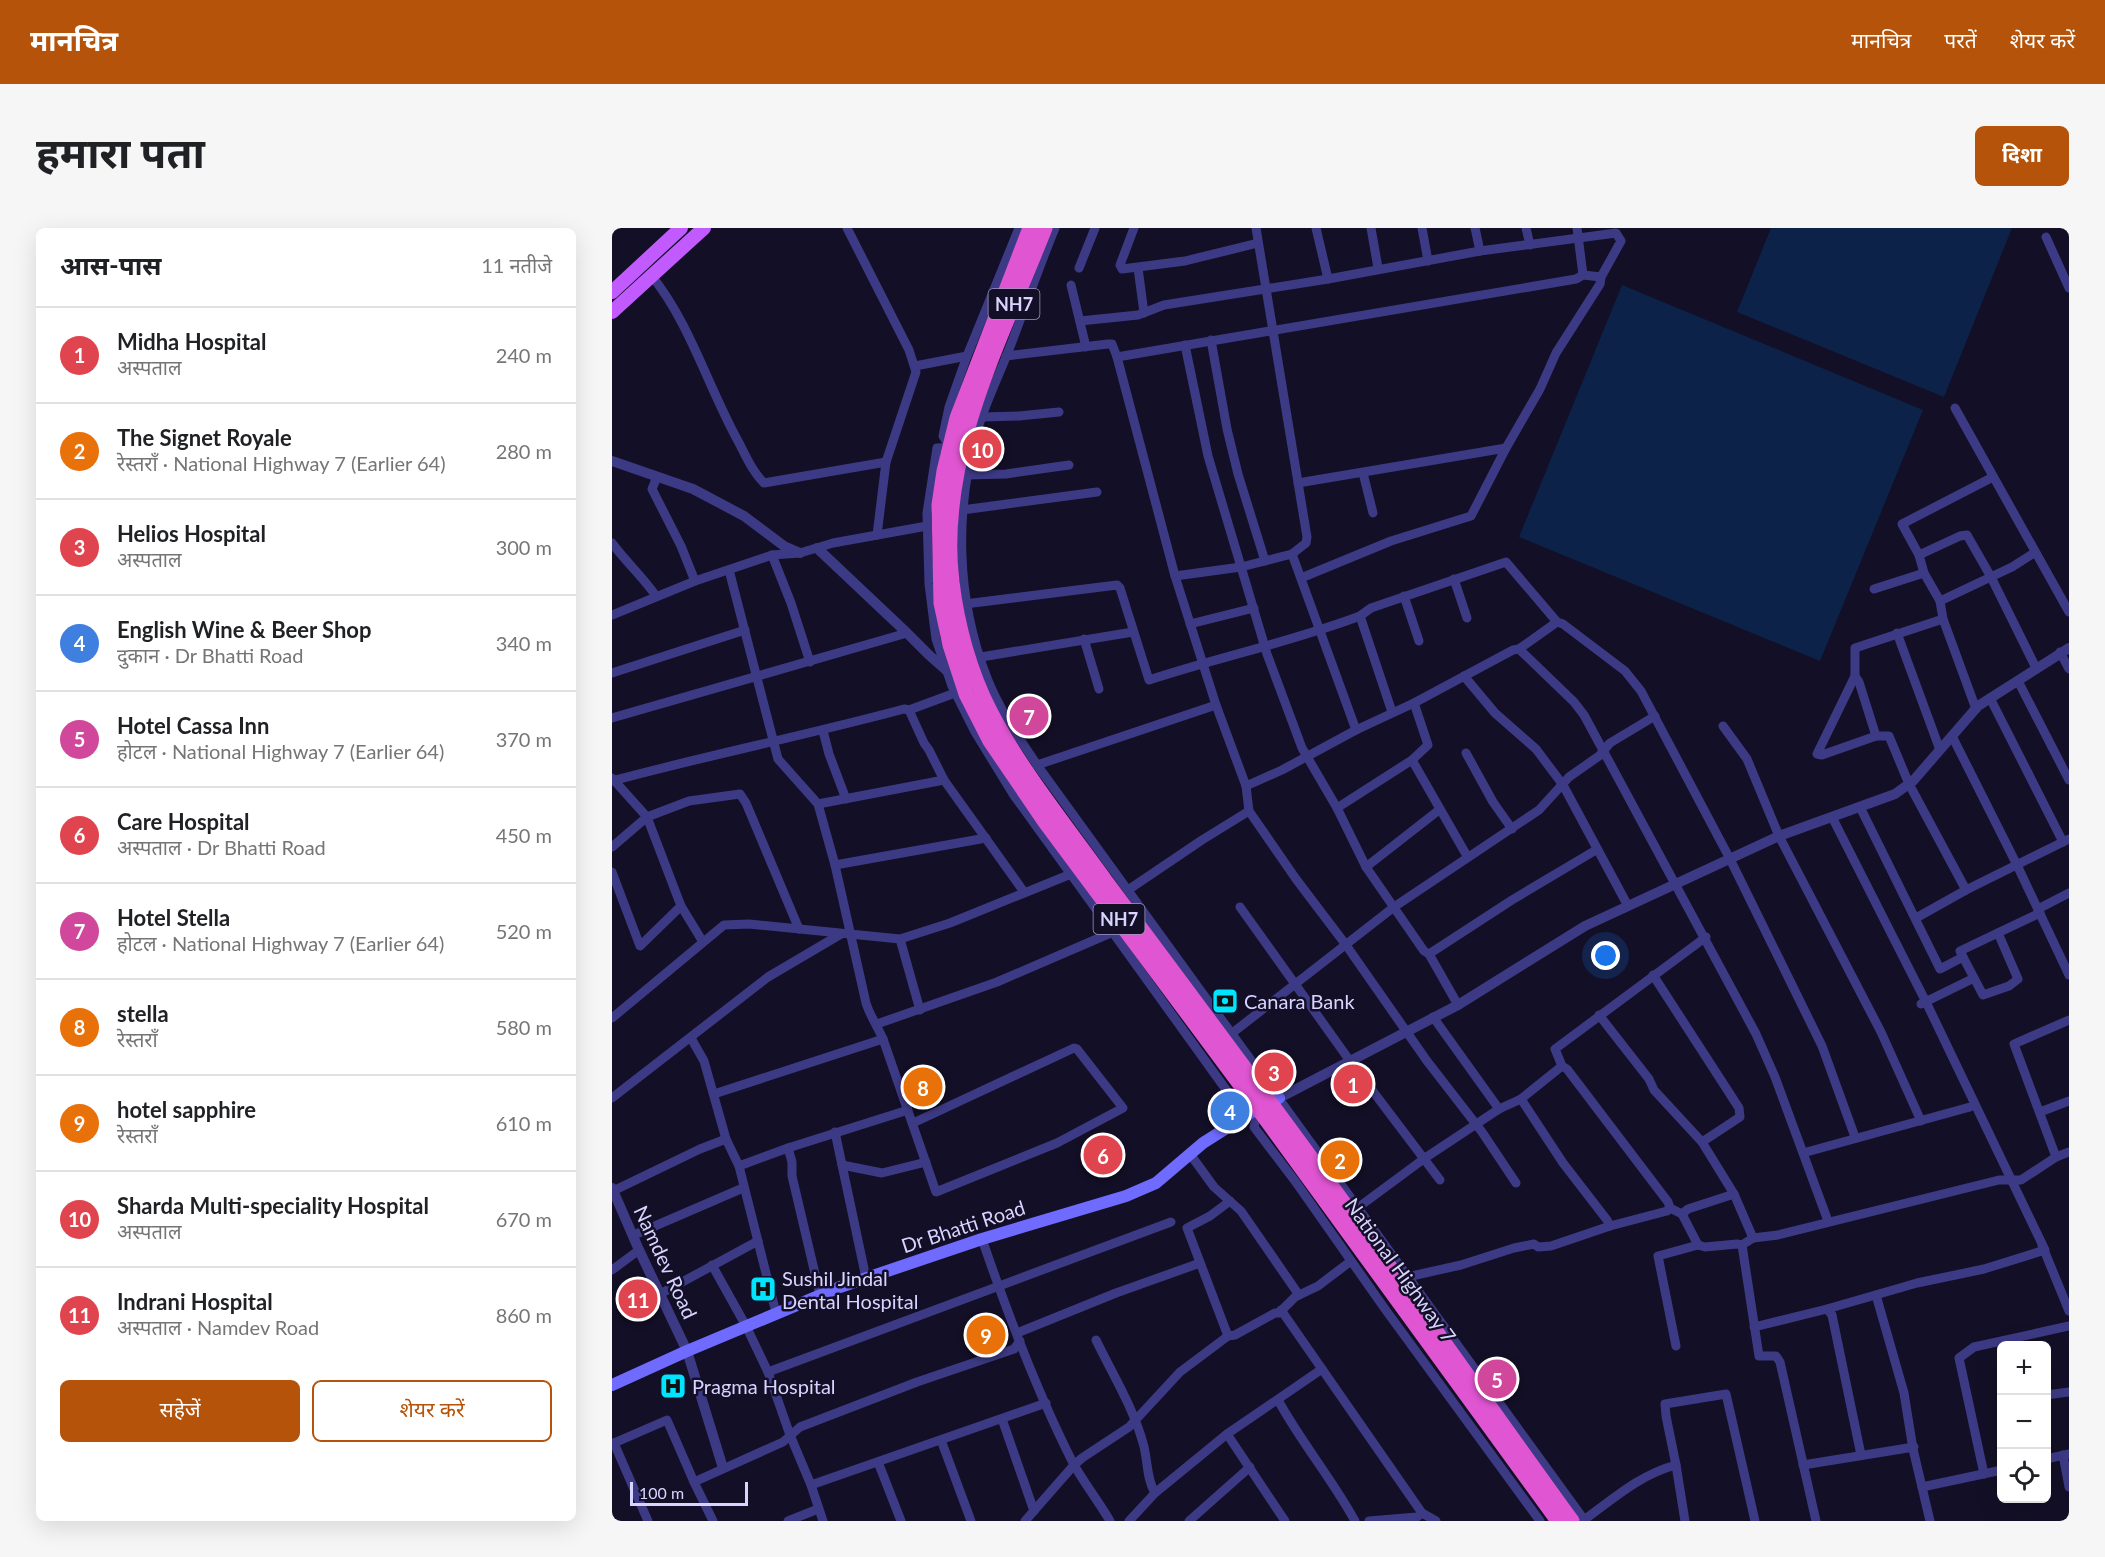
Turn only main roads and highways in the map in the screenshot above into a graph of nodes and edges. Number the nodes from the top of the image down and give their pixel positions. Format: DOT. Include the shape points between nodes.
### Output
graph roads {
  1 [pos="681,228"];
  2 [pos="704,228"];
  3 [pos="1045,228"];
  4 [pos="1025,232"];
  5 [pos="612,292"];
  6 [pos="612,312"];
  7 [pos="1269,1102"];
  8 [pos="612,1385"];
  9 [pos="1558,1521"];
  10 [pos="1581,1521"];
  1 -- 5 [label="main road"];
  2 -- 6 [label="main road"];
  3 -- 7 [label="highway, NH7" via="983,381 960,453 949,550 960,627 978,684 1007,741"];
  4 -- 7 [label="highway, National Highway 7 / NH7" via="957,418 939,505 941,603 950,645 966,694 990,741 1045,822"];
  7 -- 8 [label="main road, Dr Bhatti Road" via="1203,1143 1155,1183 1126,1196 866,1278"];
  7 -- 9 [label="highway, National Highway 7 / NH7"];
  7 -- 10 [label="highway, NH7" via="1354,1210"];
}
